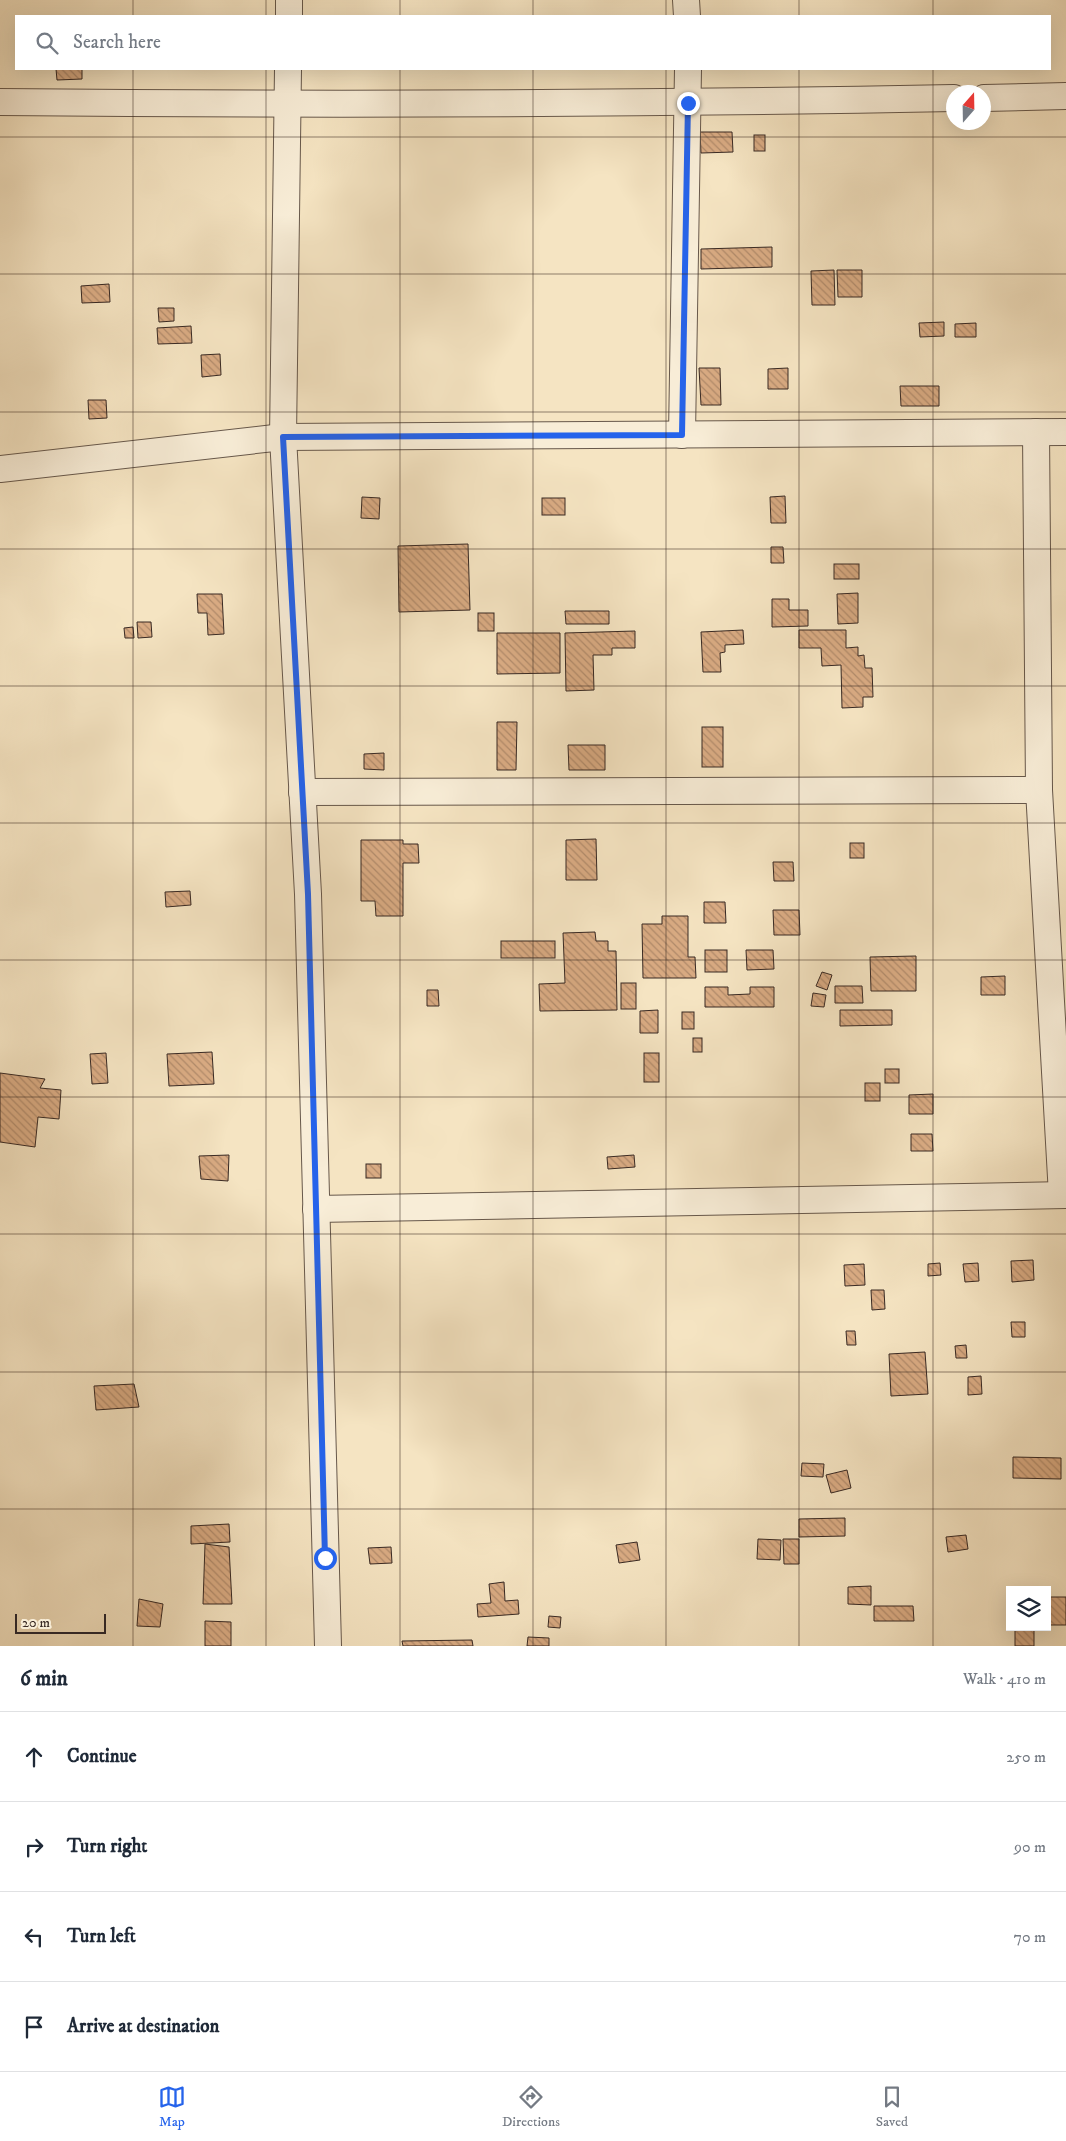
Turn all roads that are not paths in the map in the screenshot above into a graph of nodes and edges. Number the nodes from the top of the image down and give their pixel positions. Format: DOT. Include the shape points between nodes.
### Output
graph roads {
  1 [pos="289,0"];
  2 [pos="686,0"];
  3 [pos="289,15"];
  4 [pos="687,15"];
  5 [pos="288,70"];
  6 [pos="688,70"];
  7 [pos="1066,96"];
  8 [pos="946,98"];
  9 [pos="991,98"];
  10 [pos="0,102"];
  11 [pos="688,103"];
  12 [pos="288,105"];
  13 [pos="1036,432"];
  14 [pos="1066,432"];
  15 [pos="682,435"];
  16 [pos="283,437"];
  17 [pos="0,469"];
  18 [pos="1039,790"];
  19 [pos="302,792"];
  20 [pos="1064,1195"];
  21 [pos="316,1209"];
  22 [pos="328,1646"];
  1 -- 3 [label="street"];
  2 -- 4 [label="street"];
  5 -- 12 [label="street"];
  6 -- 11 [label="street"];
  7 -- 9 [label="street"];
  8 -- 11 [label="street"];
  10 -- 12 [label="street"];
  11 -- 12 [label="street"];
  11 -- 15 [label="street"];
  12 -- 16 [label="street"];
  13 -- 14 [label="street"];
  13 -- 15 [label="street"];
  13 -- 18 [label="street"];
  15 -- 16 [label="street"];
  16 -- 17 [label="street"];
  16 -- 19 [label="street"];
  18 -- 19 [label="street"];
  18 -- 20 [label="street"];
  19 -- 21 [label="street" via="308,894"];
  20 -- 21 [label="street"];
  21 -- 22 [label="street"];
}
